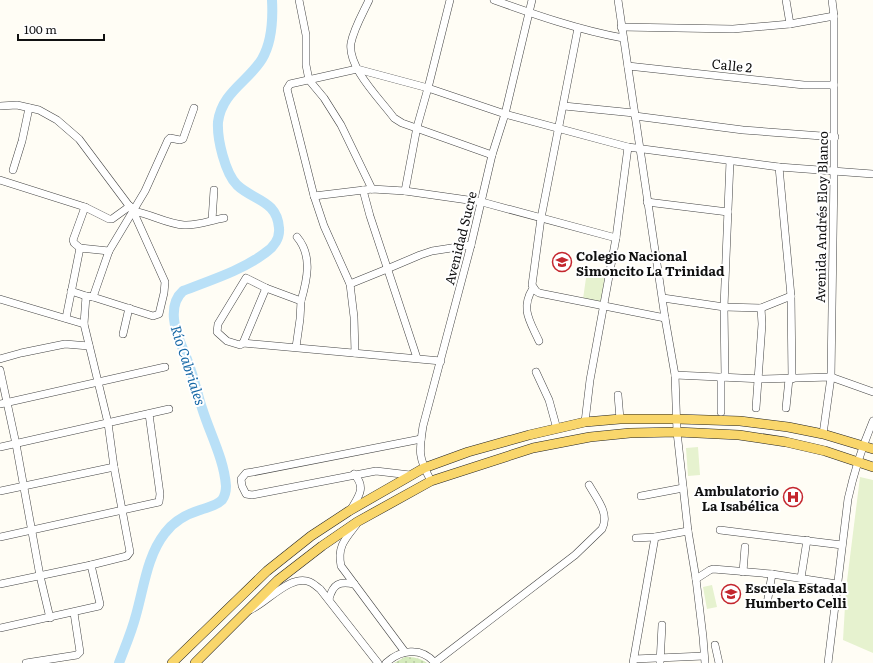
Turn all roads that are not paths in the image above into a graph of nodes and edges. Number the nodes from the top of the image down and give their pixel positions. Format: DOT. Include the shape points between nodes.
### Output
graph roads {
  1 [pos="299,0"];
  2 [pos="369,0"];
  3 [pos="450,0"];
  4 [pos="494,0"];
  5 [pos="532,0"];
  6 [pos="618,0"];
  7 [pos="786,0"];
  8 [pos="832,0"];
  9 [pos="530,13"];
  10 [pos="834,16"];
  11 [pos="790,24"];
  12 [pos="621,27"];
  13 [pos="578,28"];
  14 [pos="623,38"];
  15 [pos="628,66"];
  16 [pos="357,69"];
  17 [pos="309,80"];
  18 [pos="834,85"];
  19 [pos="428,88"];
  20 [pos="0,106"];
  21 [pos="564,106"];
  22 [pos="29,108"];
  23 [pos="194,108"];
  24 [pos="505,114"];
  25 [pos="635,114"];
  26 [pos="417,127"];
  27 [pos="559,130"];
  28 [pos="834,138"];
  29 [pos="628,147"];
  30 [pos="640,148"];
  31 [pos="492,155"];
  32 [pos="730,161"];
  33 [pos="780,167"];
  34 [pos="12,170"];
  35 [pos="834,171"];
  36 [pos="873,174"];
  37 [pos="0,180"];
  38 [pos="372,189"];
  39 [pos="214,190"];
  40 [pos="363,190"];
  41 [pos="405,191"];
  42 [pos="314,196"];
  43 [pos="482,202"];
  44 [pos="647,202"];
  45 [pos="85,207"];
  46 [pos="131,208"];
  47 [pos="728,212"];
  48 [pos="224,218"];
  49 [pos="541,218"];
  50 [pos="212,220"];
  51 [pos="297,238"];
  52 [pos="616,238"];
  53 [pos="471,245"];
  54 [pos="80,248"];
  55 [pos="109,251"];
  56 [pos="387,269"];
  57 [pos="350,284"];
  58 [pos="266,288"];
  59 [pos="533,288"];
  60 [pos="71,291"];
  61 [pos="90,296"];
  62 [pos="792,296"];
  63 [pos="662,298"];
  64 [pos="0,299"];
  65 [pos="301,301"];
  66 [pos="603,306"];
  67 [pos="724,307"];
  68 [pos="129,308"];
  69 [pos="761,308"];
  70 [pos="66,318"];
  71 [pos="665,318"];
  72 [pos="84,324"];
  73 [pos="123,334"];
  74 [pos="539,341"];
  75 [pos="243,343"];
  76 [pos="89,346"];
  77 [pos="296,347"];
  78 [pos="355,353"];
  79 [pos="417,358"];
  80 [pos="0,359"];
  81 [pos="441,361"];
  82 [pos="164,367"];
  83 [pos="0,370"];
  84 [pos="536,372"];
  85 [pos="675,375"];
  86 [pos="723,377"];
  87 [pos="831,377"];
  88 [pos="757,379"];
  89 [pos="790,379"];
  90 [pos="99,381"];
  91 [pos="873,392"];
  92 [pos="618,395"];
  93 [pos="3,403"];
  94 [pos="756,408"];
  95 [pos="786,408"];
  96 [pos="169,409"];
  97 [pos="720,412"];
  98 [pos="149,414"];
  99 [pos="620,419"];
  100 [pos="677,419"];
  101 [pos="873,421"];
  102 [pos="585,422"];
  103 [pos="108,423"];
  104 [pos="556,429"];
  105 [pos="677,432"];
  106 [pos="823,434"];
  107 [pos="421,439"];
  108 [pos="16,444"];
  109 [pos="863,446"];
  110 [pos="0,447"];
  111 [pos="873,449"];
  112 [pos="857,462"];
  113 [pos="114,466"];
  114 [pos="873,467"];
  115 [pos="424,468"];
  116 [pos="354,474"];
  117 [pos="410,475"];
  118 [pos="431,481"];
  119 [pos="589,485"];
  120 [pos="24,486"];
  121 [pos="683,488"];
  122 [pos="0,491"];
  123 [pos="641,496"];
  124 [pos="123,510"];
  125 [pos="349,511"];
  126 [pos="360,520"];
  127 [pos="32,529"];
  128 [pos="720,530"];
  129 [pos="688,531"];
  130 [pos="0,537"];
  131 [pos="655,537"];
  132 [pos="636,538"];
  133 [pos="807,540"];
  134 [pos="842,545"];
  135 [pos="745,548"];
  136 [pos="91,566"];
  137 [pos="743,572"];
  138 [pos="772,574"];
  139 [pos="40,576"];
  140 [pos="801,578"];
  141 [pos="696,579"];
  142 [pos="0,584"];
  143 [pos="354,584"];
  144 [pos="837,584"];
  145 [pos="329,599"];
  146 [pos="767,604"];
  147 [pos="246,612"];
  148 [pos="74,613"];
  149 [pos="50,618"];
  150 [pos="662,625"];
  151 [pos="0,628"];
  152 [pos="715,645"];
  153 [pos="405,652"];
  154 [pos="704,659"];
  155 [pos="661,660"];
  156 [pos="634,661"];
  157 [pos="26,663"];
  158 [pos="172,663"];
  159 [pos="195,663"];
  160 [pos="378,663"];
  161 [pos="386,663"];
  162 [pos="434,663"];
  163 [pos="719,663"];
  164 [pos="828,663"];
  1 -- 17 [label="street" via="306,34 306,65"];
  2 -- 16 [label="street" via="351,43 351,53"];
  3 -- 19 [label="street"];
  4 -- 9 [label="street"];
  5 -- 9 [label="street, Avenidad Sucre"];
  6 -- 12 [label="street"];
  7 -- 11 [label="street"];
  8 -- 10 [label="street, Avenida Andrés Eloy Blanco"];
  9 -- 13 [label="street"];
  9 -- 24 [label="street, Avenidad Sucre"];
  10 -- 11 [label="street"];
  10 -- 18 [label="street, Avenida Andrés Eloy Blanco"];
  11 -- 12 [label="street" via="733,29"];
  12 -- 14 [label="street"];
  13 -- 14 [label="street"];
  13 -- 21 [label="street"];
  14 -- 15 [label="street"];
  15 -- 18 [label="street, Calle 2" via="804,85"];
  15 -- 25 [label="street"];
  16 -- 17 [label="street"];
  16 -- 19 [label="street"];
  16 -- 26 [label="street" via="394,118"];
  17 -- 38 [label="street" via="342,125"];
  17 -- 42 [label="street" via="290,84 288,89"];
  18 -- 28 [label="street, Avenida Andrés Eloy Blanco"];
  19 -- 24 [label="street"];
  19 -- 26 [label="street"];
  20 -- 22 [label="street" via="17,105"];
  21 -- 25 [label="street"];
  21 -- 27 [label="street"];
  22 -- 34 [label="street"];
  22 -- 46 [label="street" via="39,110 57,120 79,139"];
  23 -- 46 [label="street" via="183,139 168,140 145,191"];
  24 -- 27 [label="street"];
  24 -- 31 [label="street, Avenidad Sucre"];
  25 -- 28 [label="street" via="743,130"];
  25 -- 30 [label="street"];
  26 -- 31 [label="street"];
  26 -- 41 [label="street"];
  27 -- 29 [label="street"];
  27 -- 49 [label="street"];
  28 -- 35 [label="street, Avenida Andrés Eloy Blanco"];
  29 -- 30 [label="street"];
  29 -- 52 [label="street"];
  30 -- 32 [label="street"];
  30 -- 44 [label="street"];
  31 -- 43 [label="street, Avenidad Sucre"];
  32 -- 33 [label="street"];
  32 -- 47 [label="street"];
  33 -- 35 [label="street"];
  33 -- 62 [label="street"];
  35 -- 36 [label="street"];
  35 -- 87 [label="street, Avenida Andrés Eloy Blanco"];
  37 -- 45 [label="street"];
  38 -- 40 [label="street"];
  38 -- 41 [label="street"];
  39 -- 50 [label="street"];
  40 -- 42 [label="street"];
  40 -- 56 [label="street"];
  41 -- 43 [label="street"];
  42 -- 57 [label="street" via="324,226"];
  43 -- 49 [label="street"];
  43 -- 53 [label="street, Avenidad Sucre"];
  44 -- 47 [label="street"];
  44 -- 63 [label="street"];
  45 -- 46 [label="street" via="109,219"];
  45 -- 54 [label="street" via="73,240"];
  46 -- 50 [label="street" via="175,224 200,224"];
  46 -- 55 [label="street"];
  46 -- 68 [label="street" via="165,282 159,314 153,316"];
  47 -- 67 [label="street"];
  48 -- 50 [label="street"];
  49 -- 52 [label="street"];
  49 -- 59 [label="street" via="532,279"];
  51 -- 65 [label="street" via="302,244 308,268"];
  52 -- 66 [label="street"];
  53 -- 56 [label="street" via="420,254"];
  53 -- 81 [label="street, Avenidad Sucre"];
  54 -- 55 [label="street"];
  54 -- 60 [label="street"];
  55 -- 61 [label="street"];
  56 -- 57 [label="street"];
  56 -- 79 [label="street"];
  57 -- 78 [label="street"];
  58 -- 65 [label="street"];
  58 -- 75 [label="street"];
  58 -- 75 [label="street" via="246,278 218,324 217,332 227,341 240,345"];
  59 -- 66 [label="street" via="539,293"];
  59 -- 74 [label="street" via="526,307 528,318"];
  60 -- 61 [label="street"];
  60 -- 70 [label="street"];
  61 -- 68 [label="street"];
  61 -- 72 [label="street"];
  62 -- 69 [label="street"];
  62 -- 89 [label="street"];
  63 -- 67 [label="street"];
  63 -- 71 [label="street"];
  64 -- 70 [label="street"];
  65 -- 77 [label="street"];
  66 -- 71 [label="street"];
  66 -- 102 [label="street"];
  67 -- 69 [label="street"];
  67 -- 86 [label="street"];
  68 -- 73 [label="street"];
  69 -- 88 [label="street"];
  70 -- 72 [label="street"];
  71 -- 85 [label="street"];
  72 -- 76 [label="street"];
  75 -- 77 [label="street"];
  76 -- 80 [label="street" via="65,344"];
  76 -- 90 [label="street"];
  77 -- 78 [label="street"];
  78 -- 79 [label="street"];
  79 -- 81 [label="street"];
  81 -- 107 [label="street, Avenidad Sucre"];
  82 -- 90 [label="street"];
  83 -- 93 [label="street"];
  84 -- 104 [label="street" via="548,400"];
  85 -- 86 [label="street"];
  85 -- 100 [label="street"];
  86 -- 88 [label="street"];
  86 -- 97 [label="street"];
  87 -- 89 [label="street"];
  87 -- 91 [label="street"];
  87 -- 106 [label="street, Avenida Andrés Eloy Blanco"];
  88 -- 89 [label="street"];
  88 -- 94 [label="street"];
  89 -- 95 [label="street"];
  90 -- 93 [label="street"];
  90 -- 103 [label="street"];
  92 -- 99 [label="street"];
  93 -- 108 [label="street"];
  96 -- 98 [label="street"];
  98 -- 103 [label="street"];
  98 -- 124 [label="street" via="160,500"];
  99 -- 100 [label="main road"];
  99 -- 102 [label="main road"];
  100 -- 105 [label="street"];
  100 -- 106 [label="main road" via="740,421"];
  101 -- 109 [label="street"];
  102 -- 104 [label="main road"];
  103 -- 108 [label="street"];
  103 -- 113 [label="street"];
  104 -- 115 [label="main road" via="468,452"];
  105 -- 112 [label="main road" via="739,435 786,442"];
  105 -- 118 [label="main road" via="596,436 534,448"];
  105 -- 121 [label="street"];
  106 -- 109 [label="main road"];
  107 -- 115 [label="street, Avenidad Sucre" via="420,456"];
  107 -- 116 [label="street" via="246,473 242,478 242,486 246,494 252,495"];
  108 -- 110 [label="street"];
  108 -- 120 [label="street"];
  109 -- 111 [label="main road"];
  109 -- 112 [label="street"];
  112 -- 114 [label="main road"];
  112 -- 134 [label="street" via="848,499"];
  113 -- 120 [label="street"];
  113 -- 124 [label="street"];
  115 -- 117 [label="main road"];
  115 -- 118 [label="street, Avenidad Sucre"];
  116 -- 117 [label="street" via="376,471"];
  116 -- 125 [label="street" via="358,478 361,490"];
  117 -- 125 [label="main road"];
  118 -- 126 [label="main road"];
  119 -- 162 [label="street" via="606,514 602,529 575,555"];
  120 -- 122 [label="street"];
  120 -- 127 [label="street"];
  121 -- 123 [label="street"];
  121 -- 129 [label="street"];
  124 -- 127 [label="street"];
  124 -- 136 [label="street" via="130,554"];
  125 -- 158 [label="main road" via="311,536 267,571"];
  126 -- 143 [label="street" via="341,547 339,557 341,566"];
  126 -- 147 [label="main road" via="278,580"];
  127 -- 130 [label="street"];
  127 -- 139 [label="street"];
  128 -- 133 [label="street"];
  129 -- 131 [label="street"];
  129 -- 141 [label="street"];
  131 -- 132 [label="street"];
  131 -- 156 [label="street"];
  133 -- 134 [label="street"];
  133 -- 140 [label="street"];
  134 -- 144 [label="street"];
  135 -- 137 [label="street"];
  136 -- 139 [label="street"];
  136 -- 148 [label="street" via="100,605"];
  137 -- 138 [label="street"];
  137 -- 141 [label="street" via="710,570"];
  138 -- 140 [label="street"];
  138 -- 146 [label="street"];
  139 -- 142 [label="street"];
  139 -- 149 [label="street"];
  140 -- 144 [label="street"];
  141 -- 154 [label="street"];
  143 -- 145 [label="street" via="339,583 334,587"];
  143 -- 153 [label="street"];
  144 -- 164 [label="street"];
  145 -- 147 [label="street" via="310,582 299,580 289,584 260,606"];
  145 -- 160 [label="street"];
  147 -- 159 [label="main road"];
  148 -- 149 [label="street"];
  148 -- 157 [label="street" via="79,654"];
  149 -- 151 [label="street"];
  150 -- 155 [label="street"];
  152 -- 163 [label="street"];
  153 -- 161 [label="street"];
  153 -- 162 [label="street" via="423,654"];
  154 -- 155 [label="street" via="687,657"];
  155 -- 156 [label="street"];
}
